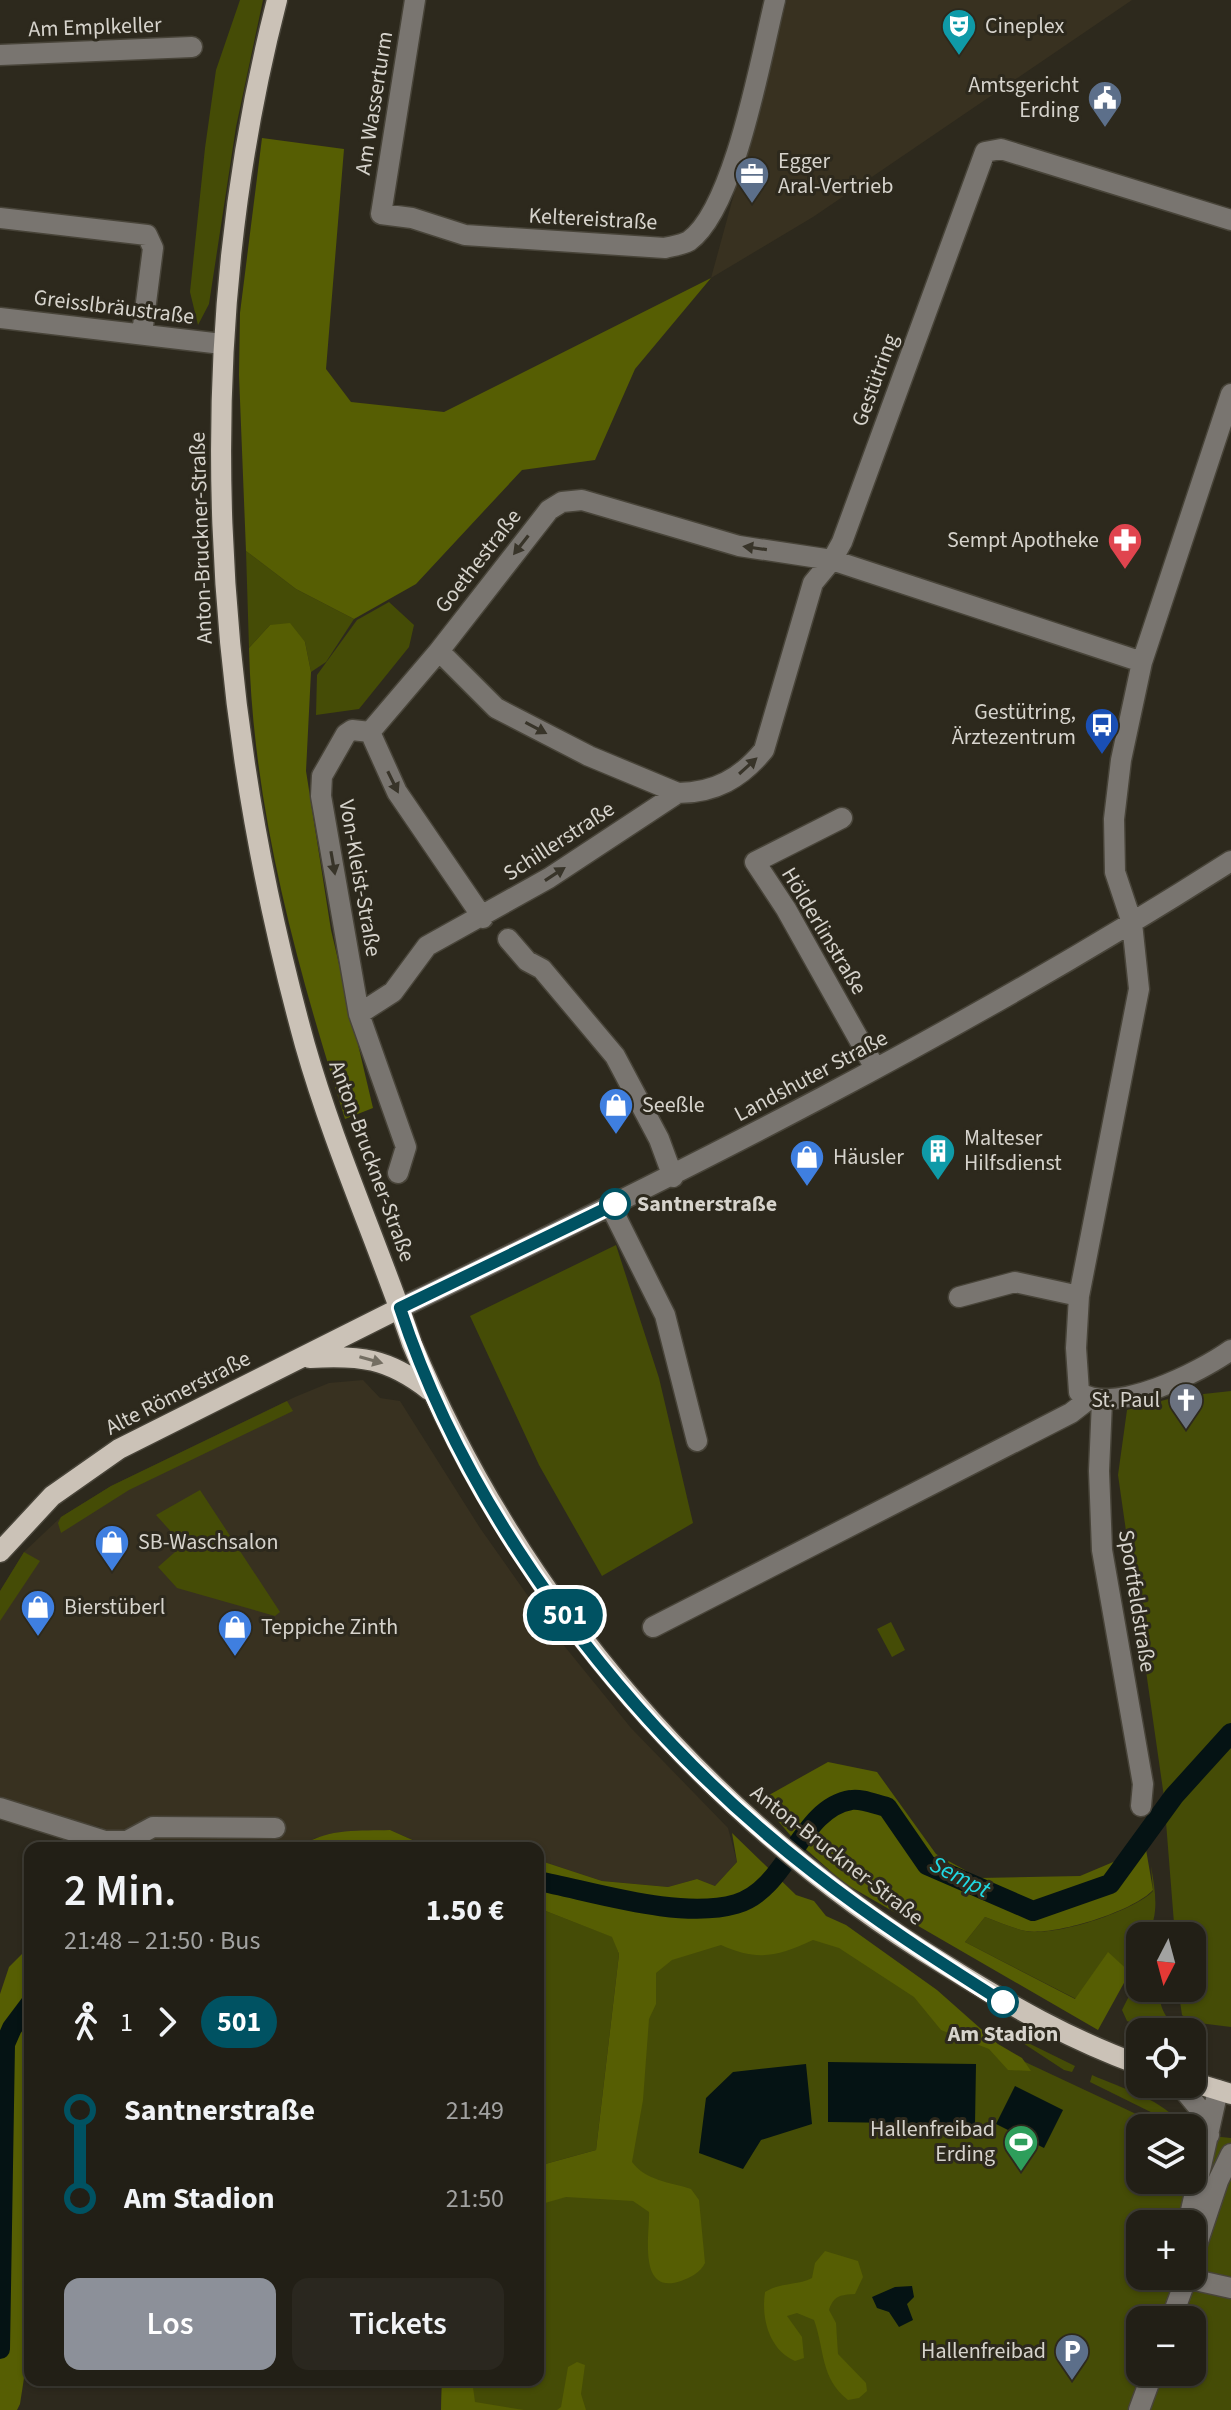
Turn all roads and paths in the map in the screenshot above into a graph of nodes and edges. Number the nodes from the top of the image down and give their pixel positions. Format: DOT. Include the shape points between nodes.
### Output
graph roads {
  1 [pos="277,0"];
  2 [pos="415,0"];
  3 [pos="775,0"];
  4 [pos="192,47"];
  5 [pos="0,55"];
  6 [pos="381,214"];
  7 [pos="0,218"];
  8 [pos="1231,220"];
  9 [pos="0,318"];
  10 [pos="142,334"];
  11 [pos="222,344"];
  12 [pos="1231,394"];
  13 [pos="832,560"];
  14 [pos="439,651"];
  15 [pos="1142,662"];
  16 [pos="370,732"];
  17 [pos="678,793"];
  18 [pos="842,818"];
  19 [pos="1231,861"];
  20 [pos="486,916"];
  21 [pos="1132,923"];
  22 [pos="508,939"];
  23 [pos="359,1014"];
  24 [pos="875,1068"];
  25 [pos="398,1173"];
  26 [pos="673,1177"];
  27 [pos="611,1207"];
  28 [pos="1079,1296"];
  29 [pos="959,1297"];
  30 [pos="400,1308"];
  31 [pos="1231,1350"];
  32 [pos="302,1358"];
  33 [pos="432,1392"];
  34 [pos="1096,1400"];
  35 [pos="697,1441"];
  36 [pos="0,1552"];
  37 [pos="653,1627"];
  38 [pos="1141,1806"];
  39 [pos="0,1808"];
  40 [pos="275,1828"];
  41 [pos="1126,2059"];
  42 [pos="1225,2092"];
  43 [pos="1190,2098"];
  44 [pos="1209,2135"];
  45 [pos="1231,2154"];
  46 [pos="1191,2210"];
  47 [pos="1206,2217"];
  48 [pos="1206,2279"];
  49 [pos="1231,2288"];
  50 [pos="1148,2386"];
  51 [pos="1139,2410"];
  1 -- 11 [label="main road, Anton-Bruckner-Straße" via="235,220"];
  2 -- 6 [label="street, Am Wasserturm"];
  3 -- 6 [label="street, Keltereistraße" via="738,149 710,215 685,243 665,248 601,246 465,235"];
  4 -- 5 [label="street, Am Emplkeller"];
  7 -- 10 [label="street" via="147,235 153,248"];
  8 -- 13 [label="street, Gestütring" via="1001,149 985,152"];
  9 -- 10 [label="street, Greisslbräustraße"];
  10 -- 11 [label="street, Greisslbräustraße"];
  11 -- 30 [label="main road, Anton-Bruckner-Straße" via="220,457 231,655 254,823 306,1048"];
  12 -- 15 [label="street"];
  13 -- 14 [label="street, Goethestraße, one-way" via="739,546 582,500 562,502 549,510"];
  13 -- 15 [label="street"];
  17 -- 13 [label="street, Schillerstraße, one-way" via="721,787 764,750 813,583"];
  14 -- 16 [label="street"];
  14 -- 17 [label="street, one-way" via="496,708 589,756"];
  15 -- 21 [label="street" via="1114,819 1115,872"];
  16 -- 20 [label="street, one-way" via="397,792"];
  16 -- 23 [label="street, Von-Kleist-Straße, one-way" via="346,734 327,763 321,786"];
  20 -- 17 [label="street, Schillerstraße, one-way"];
  18 -- 24 [label="street, Hölderlinstraße" via="755,862"];
  19 -- 21 [label="street, Landshuter Straße"];
  20 -- 23 [label="street, Von-Kleist-Straße" via="427,946 393,992"];
  21 -- 24 [label="street, Landshuter Straße"];
  21 -- 28 [label="street" via="1137,1004"];
  22 -- 26 [label="street" via="542,969 615,1056"];
  23 -- 25 [label="street, Von-Kleist-Straße" via="406,1147"];
  24 -- 26 [label="street, Landshuter Straße"];
  26 -- 27 [label="street, Landshuter Straße"];
  27 -- 30 [label="street, Landshuter Straße"];
  27 -- 35 [label="street" via="665,1315"];
  28 -- 29 [label="street" via="1015,1282"];
  28 -- 34 [label="street" via="1076,1378 1079,1392"];
  30 -- 32 [label="main road, Alte Römerstraße"];
  30 -- 33 [label="main road, Anton-Bruckner-Straße"];
  31 -- 34 [label="street" via="1155,1388"];
  32 -- 33 [label="main road, one-way" via="355,1355 405,1372"];
  32 -- 36 [label="main road, Alte Römerstraße" via="106,1457 52,1496"];
  33 -- 41 [label="main road, Anton-Bruckner-Straße" via="506,1530 592,1650 684,1756 778,1844 915,1947 1007,2005"];
  34 -- 37 [label="street"];
  34 -- 38 [label="street, Sportfeldstraße" via="1102,1550 1143,1784"];
  39 -- 40 [label="street" via="105,1841 127,1841 153,1827"];
  42 -- 44 [label="street"];
  43 -- 44 [label="street" via="1202,2112"];
  44 -- 46 [label="street"];
  45 -- 47 [label="street"];
  48 -- 49 [label="street"];
  50 -- 51 [label="street"];
}
